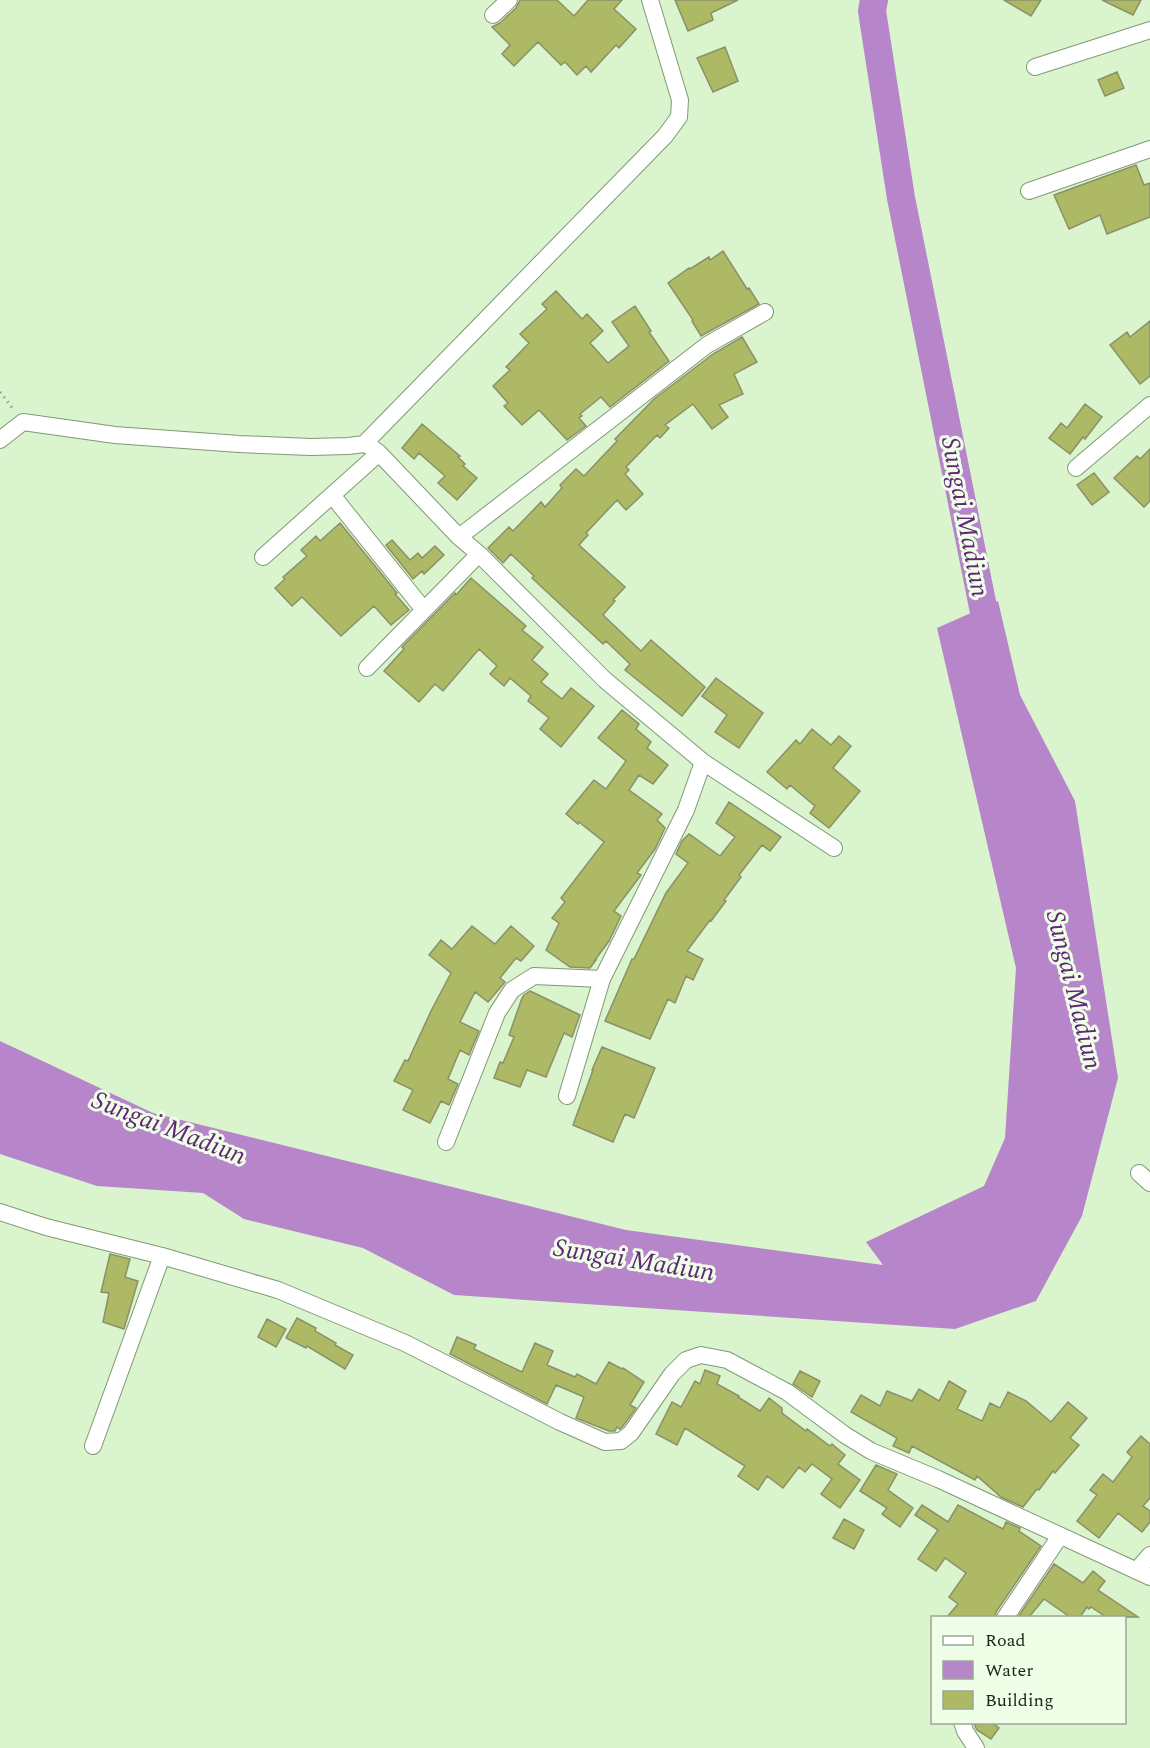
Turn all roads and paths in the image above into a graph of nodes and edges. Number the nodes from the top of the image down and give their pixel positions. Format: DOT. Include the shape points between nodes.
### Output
graph roads {
  1 [pos="509,0"];
  2 [pos="650,0"];
  3 [pos="493,15"];
  4 [pos="1150,30"];
  5 [pos="1035,67"];
  6 [pos="1150,149"];
  7 [pos="1029,191"];
  8 [pos="765,312"];
  9 [pos="0,392"];
  10 [pos="1150,405"];
  11 [pos="23,422"];
  12 [pos="0,440"];
  13 [pos="364,444"];
  14 [pos="379,453"];
  15 [pos="1076,468"];
  16 [pos="332,495"];
  17 [pos="459,537"];
  18 [pos="479,554"];
  19 [pos="263,557"];
  20 [pos="424,610"];
  21 [pos="367,668"];
  22 [pos="703,762"];
  23 [pos="834,848"];
  24 [pos="602,979"];
  25 [pos="567,1096"];
  26 [pos="446,1142"];
  27 [pos="0,1212"];
  28 [pos="162,1256"];
  29 [pos="93,1446"];
  30 [pos="1060,1536"];
  31 [pos="1150,1555"];
  32 [pos="1143,1574"];
  33 [pos="1006,1616"];
  34 [pos="963,1724"];
  35 [pos="976,1748"];
  1 -- 3 [label="street"];
  2 -- 13 [label="street" via="680,100 679,117"];
  4 -- 5 [label="street"];
  6 -- 7 [label="street"];
  8 -- 17 [label="street" via="707,345"];
  9 -- 11 [label="path"];
  10 -- 15 [label="street"];
  11 -- 12 [label="street"];
  11 -- 13 [label="street" via="115,435 239,444"];
  13 -- 14 [label="street"];
  14 -- 16 [label="street"];
  14 -- 17 [label="street"];
  16 -- 19 [label="street"];
  16 -- 20 [label="street"];
  17 -- 18 [label="street"];
  18 -- 20 [label="street"];
  18 -- 22 [label="street" via="605,680"];
  20 -- 21 [label="street"];
  22 -- 23 [label="street"];
  22 -- 24 [label="street" via="686,810"];
  24 -- 25 [label="street"];
  24 -- 26 [label="street" via="534,976 512,990 497,1013"];
  27 -- 28 [label="street"];
  28 -- 29 [label="street"];
  28 -- 30 [label="street" via="278,1290 405,1343 605,1442 621,1441 631,1433 686,1360 701,1355 728,1360 787,1392 871,1450"];
  30 -- 32 [label="street"];
  30 -- 33 [label="street"];
  31 -- 32 [label="street"];
  34 -- 35 [label="street"];
}
